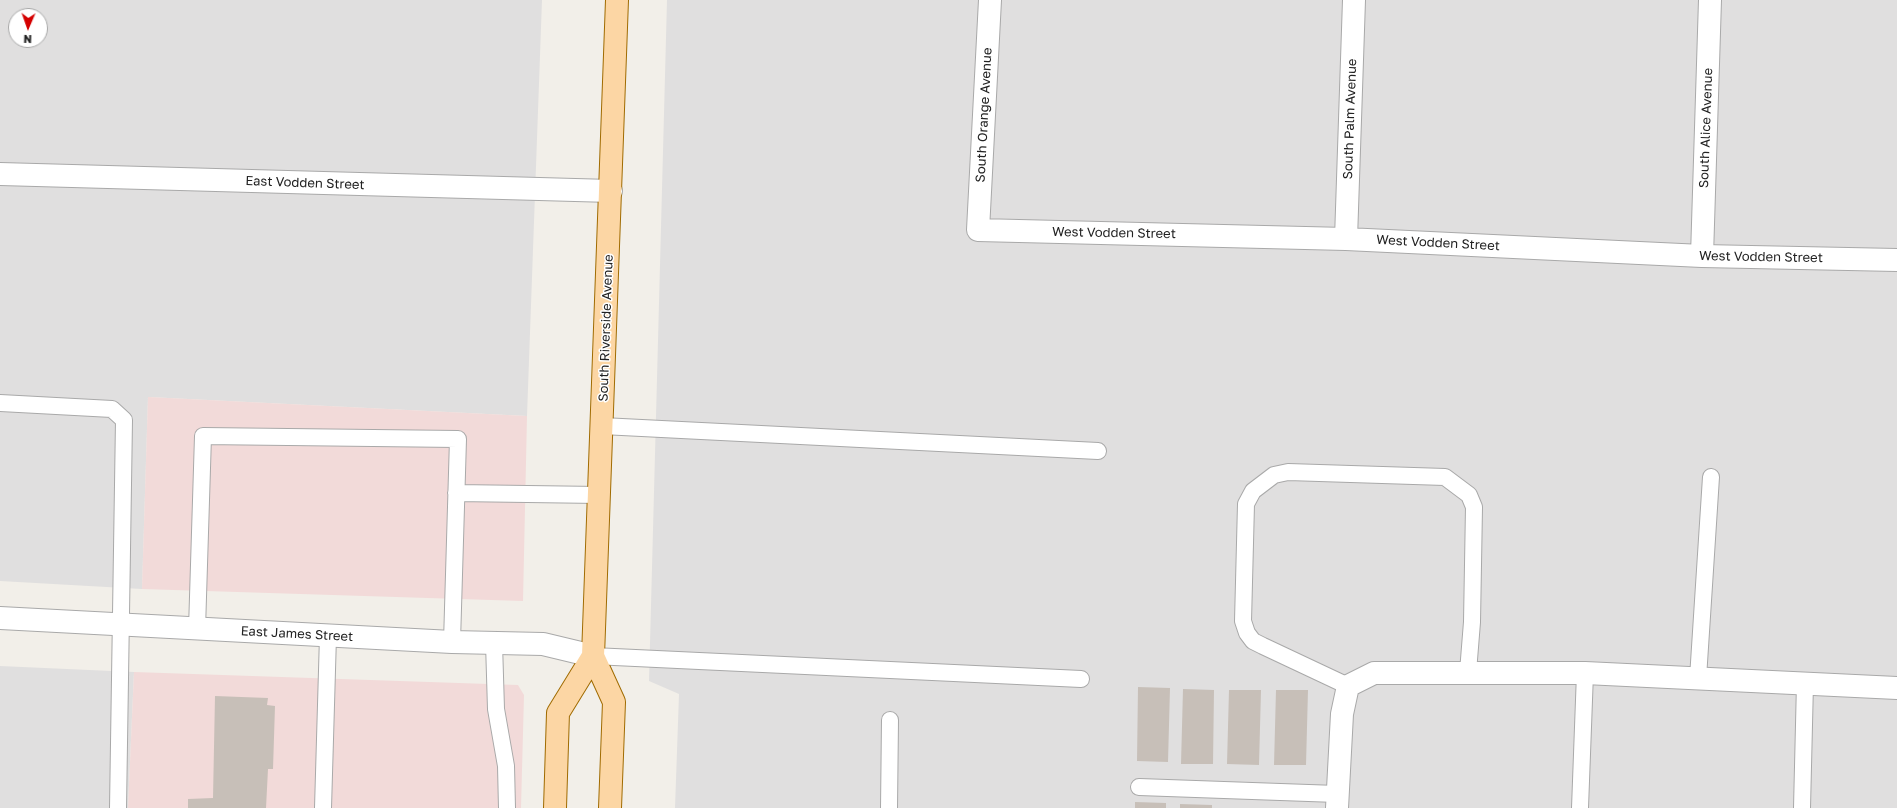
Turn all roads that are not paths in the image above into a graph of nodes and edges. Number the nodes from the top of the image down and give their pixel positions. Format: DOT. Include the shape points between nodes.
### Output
graph roads {
  1 [pos="617,0"];
  2 [pos="990,0"];
  3 [pos="1354,0"];
  4 [pos="1710,0"];
  5 [pos="0,174"];
  6 [pos="611,191"];
  7 [pos="978,230"];
  8 [pos="1346,239"];
  9 [pos="1702,256"];
  10 [pos="1897,260"];
  11 [pos="0,403"];
  12 [pos="602,426"];
  13 [pos="1098,451"];
  14 [pos="1711,477"];
  15 [pos="456,493"];
  16 [pos="600,495"];
  17 [pos="0,618"];
  18 [pos="121,624"];
  19 [pos="197,629"];
  20 [pos="328,636"];
  21 [pos="452,642"];
  22 [pos="494,644"];
  23 [pos="593,656"];
  24 [pos="1468,672"];
  25 [pos="1585,672"];
  26 [pos="1698,678"];
  27 [pos="1081,679"];
  28 [pos="1805,683"];
  29 [pos="1348,686"];
  30 [pos="1897,688"];
  31 [pos="890,720"];
  32 [pos="1139,786"];
  33 [pos="1337,801"];
  34 [pos="118,808"];
  35 [pos="323,808"];
  36 [pos="507,808"];
  37 [pos="555,808"];
  38 [pos="610,808"];
  39 [pos="889,808"];
  40 [pos="1580,808"];
  41 [pos="1802,808"];
  1 -- 6 [label="main road, South Riverside Avenue"];
  2 -- 7 [label="street, South Orange Avenue"];
  3 -- 8 [label="street, South Palm Avenue"];
  4 -- 9 [label="street, South Alice Avenue"];
  5 -- 6 [label="street, East Vodden Street"];
  6 -- 12 [label="main road, South Riverside Avenue"];
  7 -- 8 [label="street, West Vodden Street"];
  8 -- 9 [label="street, West Vodden Street"];
  9 -- 10 [label="street, West Vodden Street"];
  11 -- 18 [label="lane" via="112,409 124,420"];
  12 -- 13 [label="lane"];
  12 -- 16 [label="main road, South Riverside Avenue"];
  14 -- 26 [label="lane"];
  15 -- 16 [label="lane"];
  15 -- 19 [label="lane" via="458,439 203,436"];
  15 -- 21 [label="lane"];
  16 -- 23 [label="main road, South Riverside Avenue"];
  17 -- 18 [label="street, East James Street"];
  18 -- 19 [label="street, East James Street"];
  18 -- 34 [label="lane"];
  19 -- 20 [label="street, East James Street"];
  20 -- 21 [label="street, East James Street"];
  20 -- 35 [label="lane"];
  21 -- 22 [label="street, East James Street"];
  22 -- 23 [label="street, East James Street" via="543,644"];
  22 -- 36 [label="lane" via="496,709 506,766"];
  23 -- 27 [label="lane"];
  23 -- 37 [label="main road, South Riverside Avenue" via="558,713"];
  23 -- 38 [label="main road, South Riverside Avenue" via="614,702"];
  24 -- 25 [label="street"];
  24 -- 29 [label="street" via="1374,673"];
  24 -- 29 [label="lane" via="1472,622 1474,508 1469,495 1445,477 1288,472 1274,475 1253,491 1246,504 1243,621 1247,633 1253,641 1262,646"];
  25 -- 26 [label="street"];
  25 -- 40 [label="lane"];
  26 -- 28 [label="street"];
  28 -- 30 [label="street"];
  28 -- 41 [label="lane"];
  29 -- 33 [label="street" via="1342,714"];
  31 -- 39 [label="lane"];
  32 -- 33 [label="lane"];
}
